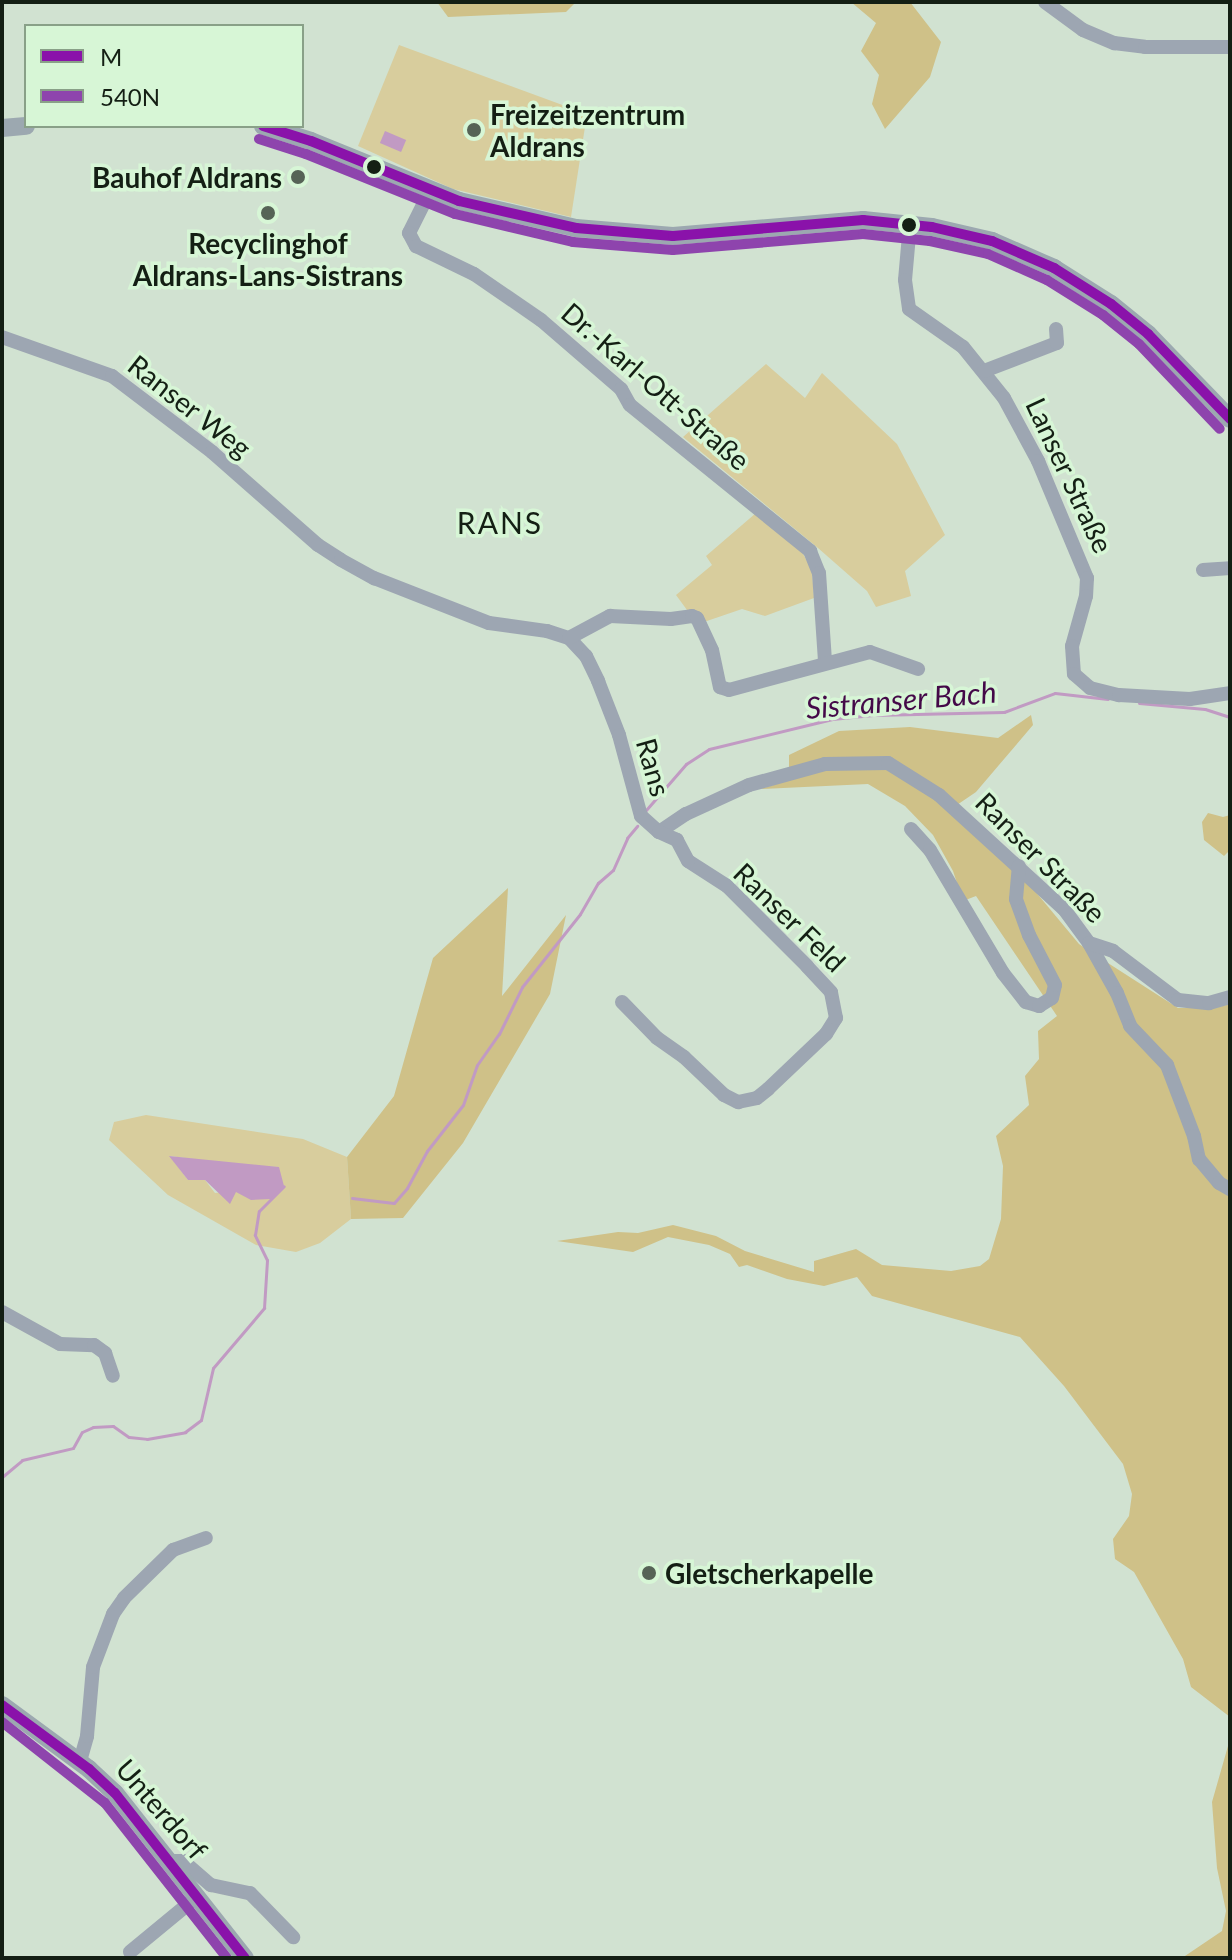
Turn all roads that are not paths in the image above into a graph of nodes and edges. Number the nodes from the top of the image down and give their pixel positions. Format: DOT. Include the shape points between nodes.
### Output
graph roads {
  1 [pos="1045,2"];
  2 [pos="1230,47"];
  3 [pos="24,126"];
  4 [pos="2,128"];
  5 [pos="269,128"];
  6 [pos="430,191"];
  7 [pos="910,224"];
  8 [pos="1056,329"];
  9 [pos="2,337"];
  10 [pos="984,371"];
  11 [pos="1230,419"];
  12 [pos="1230,568"];
  13 [pos="1203,570"];
  14 [pos="569,638"];
  15 [pos="825,661"];
  16 [pos="918,669"];
  17 [pos="1230,693"];
  18 [pos="731,792"];
  19 [pos="911,829"];
  20 [pos="659,832"];
  21 [pos="1019,866"];
  22 [pos="1089,943"];
  23 [pos="1230,997"];
  24 [pos="622,1002"];
  25 [pos="1230,1189"];
  26 [pos="2,1312"];
  27 [pos="113,1376"];
  28 [pos="206,1538"];
  29 [pos="2,1705"];
  30 [pos="80,1761"];
  31 [pos="172,1861"];
  32 [pos="198,1896"];
  33 [pos="293,1937"];
  34 [pos="130,1952"];
  35 [pos="245,1958"];
  1 -- 2 [label="street" via="1083,30 1114,43"];
  3 -- 4 [label="main road"];
  5 -- 6 [label="main road"];
  6 -- 7 [label="main road" via="533,221 624,233 714,234 863,220"];
  6 -- 15 [label="street, Dr.-Karl-Ott-Straße" via="409,233 416,246 474,274 541,320 621,389 630,405 810,551 819,573"];
  7 -- 10 [label="street, Lanser Straße" via="905,280 909,309 963,347"];
  7 -- 11 [label="main road" via="992,241 1081,283 1148,334"];
  8 -- 10 [label="street" via="1057,343"];
  9 -- 14 [label="street, Ranser Weg" via="112,376 212,452 326,551 374,578 489,623"];
  10 -- 17 [label="street, Lanser Straße" via="1034,453 1087,578 1074,637 1074,674 1090,688 1119,695 1161,699"];
  12 -- 13 [label="street"];
  14 -- 15 [label="street" via="610,616 697,618 724,689"];
  14 -- 20 [label="street, Rans" via="586,656 598,681 622,743 641,816"];
  15 -- 16 [label="street" via="870,652"];
  18 -- 20 [label="street, Rans"];
  18 -- 21 [label="street, Ranser Straße" via="825,764 888,763 950,803"];
  19 -- 21 [label="street" via="930,850 1003,973 1026,1002 1039,1006 1052,998 1055,985 1016,899"];
  20 -- 24 [label="street, Ranser Feld" via="677,840 688,861 727,886 826,985 836,1018 768,1089 738,1102 657,1038"];
  21 -- 22 [label="street, Ranser Straße" via="1064,909"];
  22 -- 23 [label="street" via="1113,951 1178,1000 1209,1003"];
  22 -- 25 [label="street, Ranser Straße" via="1130,1026 1167,1065 1199,1159"];
  26 -- 27 [label="street" via="60,1344 94,1345 105,1353"];
  28 -- 30 [label="street" via="184,1544 160,1561 113,1614 93,1667"];
  29 -- 30 [label="main road, Unterdorf"];
  30 -- 31 [label="main road, Unterdorf" via="115,1793"];
  31 -- 32 [label="main road, Unterdorf"];
  31 -- 33 [label="street" via="183,1861 211,1885 250,1893"];
  32 -- 34 [label="street"];
  32 -- 35 [label="main road, Unterdorf"];
}
